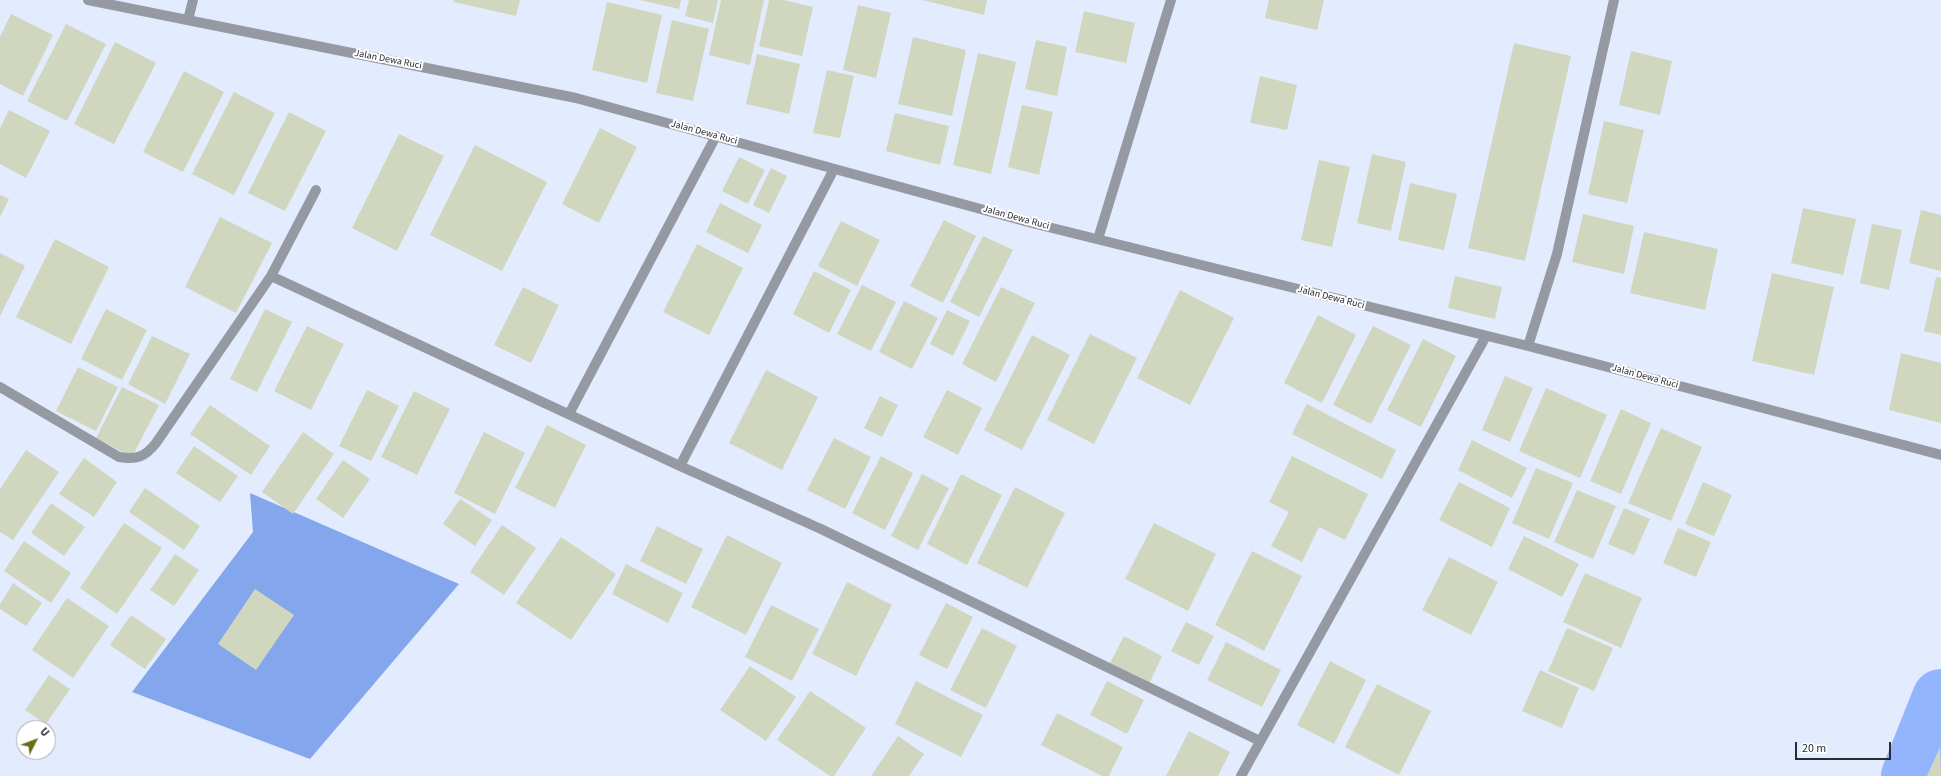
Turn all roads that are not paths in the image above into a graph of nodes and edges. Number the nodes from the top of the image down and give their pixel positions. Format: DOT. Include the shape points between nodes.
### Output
graph roads {
  1 [pos="88,0"];
  2 [pos="193,0"];
  3 [pos="1171,0"];
  4 [pos="1614,0"];
  5 [pos="188,20"];
  6 [pos="716,136"];
  7 [pos="834,169"];
  8 [pos="316,190"];
  9 [pos="1098,239"];
  10 [pos="271,276"];
  11 [pos="1486,336"];
  12 [pos="1528,346"];
  13 [pos="0,387"];
  14 [pos="569,414"];
  15 [pos="1941,455"];
  16 [pos="680,466"];
  17 [pos="1260,741"];
  18 [pos="1241,776"];
  1 -- 5 [label="street, Jalan Dewa Ruci"];
  2 -- 5 [label="street"];
  3 -- 9 [label="street"];
  4 -- 12 [label="street" via="1557,254"];
  5 -- 6 [label="street, Jalan Dewa Ruci" via="576,98"];
  6 -- 7 [label="street, Jalan Dewa Ruci"];
  6 -- 14 [label="street"];
  7 -- 9 [label="street, Jalan Dewa Ruci"];
  7 -- 16 [label="street"];
  8 -- 10 [label="street"];
  9 -- 11 [label="street, Jalan Dewa Ruci"];
  10 -- 13 [label="street" via="156,443 142,456 132,459 119,457"];
  10 -- 14 [label="street"];
  11 -- 12 [label="street, Jalan Dewa Ruci"];
  11 -- 17 [label="street"];
  12 -- 15 [label="street, Jalan Dewa Ruci"];
  14 -- 16 [label="street"];
  16 -- 17 [label="street" via="821,528"];
  17 -- 18 [label="street"];
}
